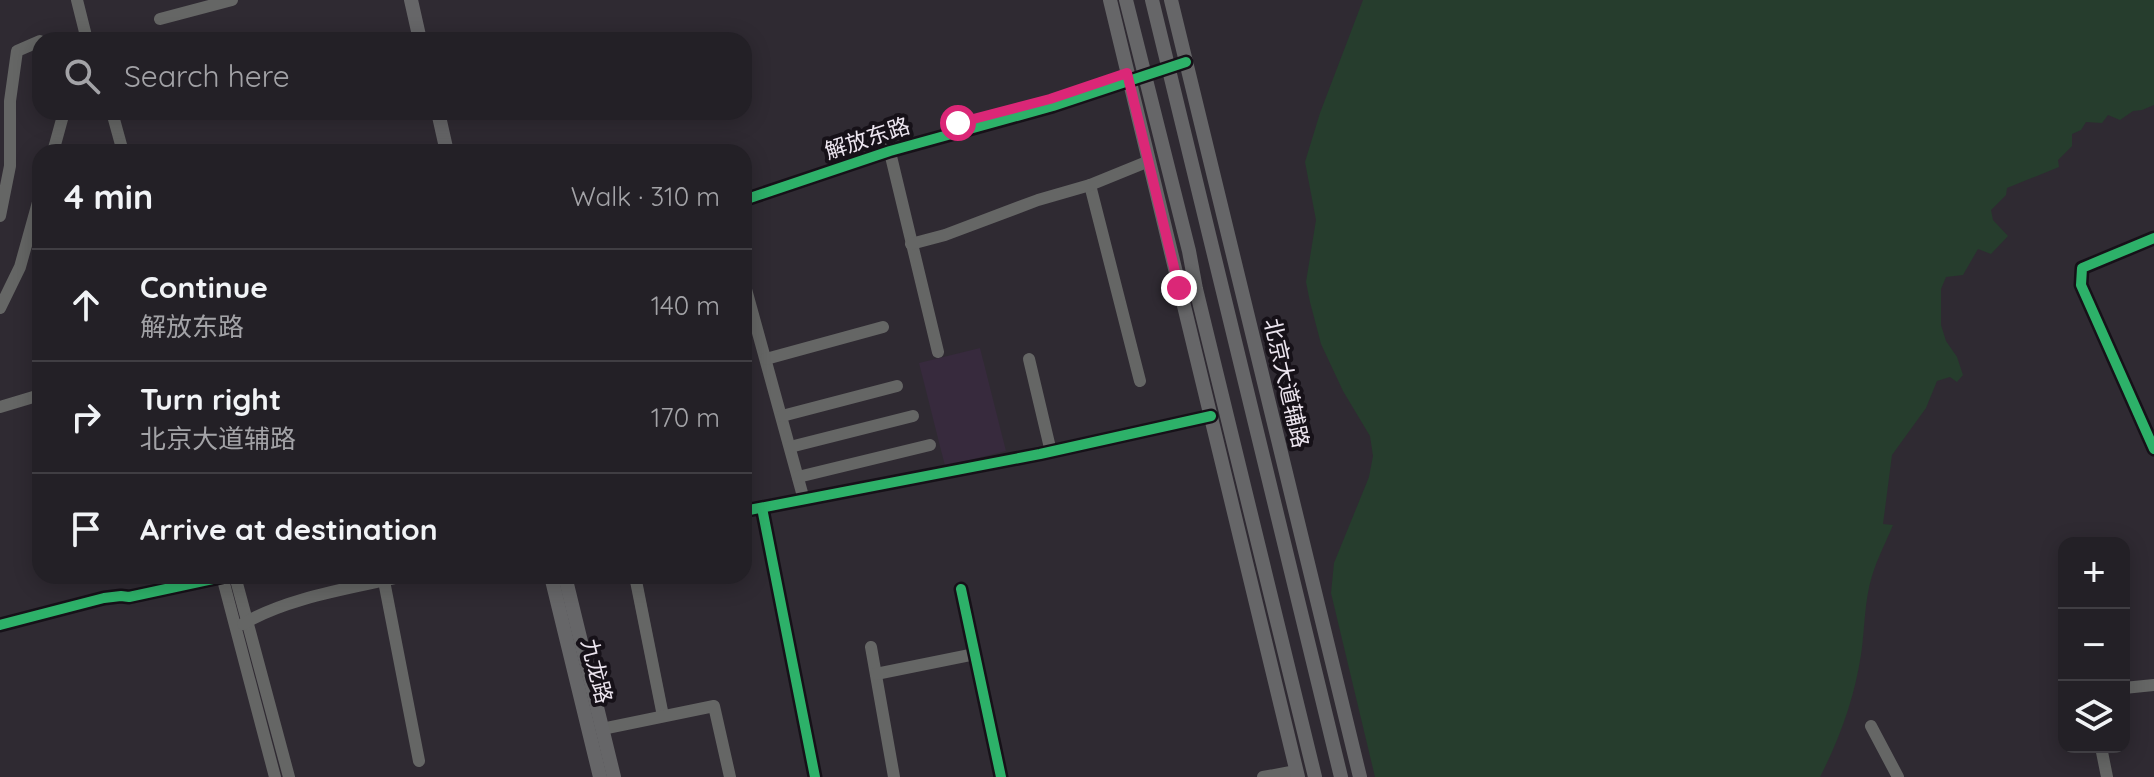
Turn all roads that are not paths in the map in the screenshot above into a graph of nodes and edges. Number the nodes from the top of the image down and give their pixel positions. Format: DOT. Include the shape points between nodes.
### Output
graph roads {
  1 [pos="77,0"];
  2 [pos="83,0"];
  3 [pos="232,0"];
  4 [pos="411,0"];
  5 [pos="421,0"];
  6 [pos="1110,0"];
  7 [pos="1126,0"];
  8 [pos="1152,0"];
  9 [pos="1171,0"];
  10 [pos="160,19"];
  11 [pos="87,32"];
  12 [pos="89,32"];
  13 [pos="418,32"];
  14 [pos="428,32"];
  15 [pos="32,44"];
  16 [pos="1186,58"];
  17 [pos="1168,64"];
  18 [pos="1144,71"];
  19 [pos="1128,76"];
  20 [pos="62,120"];
  21 [pos="111,120"];
  22 [pos="440,120"];
  23 [pos="450,120"];
  24 [pos="55,144"];
  25 [pos="118,144"];
  26 [pos="445,144"];
  27 [pos="455,144"];
  28 [pos="889,147"];
  29 [pos="1149,161"];
  30 [pos="1090,185"];
  31 [pos="752,190"];
  32 [pos="752,197"];
  33 [pos="0,216"];
  34 [pos="32,224"];
  35 [pos="2154,238"];
  36 [pos="911,244"];
  37 [pos="0,308"];
  38 [pos="752,310"];
  39 [pos="883,327"];
  40 [pos="938,352"];
  41 [pos="766,359"];
  42 [pos="1029,359"];
  43 [pos="1140,381"];
  44 [pos="897,386"];
  45 [pos="32,397"];
  46 [pos="32,405"];
  47 [pos="0,407"];
  48 [pos="0,415"];
  49 [pos="782,416"];
  50 [pos="913,416"];
  51 [pos="1211,416"];
  52 [pos="930,445"];
  53 [pos="790,447"];
  54 [pos="2154,449"];
  55 [pos="1051,452"];
  56 [pos="798,477"];
  57 [pos="804,500"];
  58 [pos="762,508"];
  59 [pos="752,510"];
  60 [pos="187,584"];
  61 [pos="225,584"];
  62 [pos="236,584"];
  63 [pos="372,584"];
  64 [pos="385,584"];
  65 [pos="553,584"];
  66 [pos="567,584"];
  67 [pos="637,584"];
  68 [pos="961,589"];
  69 [pos="242,624"];
  70 [pos="0,625"];
  71 [pos="871,647"];
  72 [pos="975,654"];
  73 [pos="876,674"];
  74 [pos="2154,685"];
  75 [pos="2130,687"];
  76 [pos="663,716"];
  77 [pos="1871,726"];
  78 [pos="602,729"];
  79 [pos="2102,753"];
  80 [pos="419,761"];
  81 [pos="1297,774"];
  82 [pos="275,777"];
  83 [pos="289,777"];
  84 [pos="600,777"];
  85 [pos="614,777"];
  86 [pos="730,777"];
  87 [pos="815,777"];
  88 [pos="894,777"];
  89 [pos="1001,777"];
  90 [pos="1263,777"];
  91 [pos="1315,777"];
  92 [pos="1341,777"];
  93 [pos="1360,777"];
  94 [pos="1898,777"];
  95 [pos="2107,777"];
  1 -- 11 [label="street"];
  2 -- 12 [label="street"];
  3 -- 10 [label="street"];
  4 -- 13 [label="main road"];
  5 -- 14 [label="main road"];
  6 -- 19 [label="main road"];
  7 -- 18 [label="main road"];
  8 -- 17 [label="main road"];
  9 -- 16 [label="main road, 北京大道辅路"];
  15 -- 33 [label="street" via="17,51 10,166"];
  16 -- 17 [label="street, 解放东路"];
  16 -- 93 [label="main road, 北京大道辅路"];
  17 -- 18 [label="street, 解放东路"];
  17 -- 92 [label="main road"];
  18 -- 19 [label="street, 解放东路"];
  18 -- 91 [label="main road"];
  19 -- 28 [label="street, 解放东路"];
  19 -- 29 [label="main road"];
  20 -- 24 [label="street"];
  21 -- 25 [label="street"];
  22 -- 26 [label="main road"];
  23 -- 27 [label="main road"];
  28 -- 31 [label="street, 解放东路"];
  28 -- 32 [label="street, 解放东路"];
  28 -- 36 [label="street"];
  29 -- 30 [label="street"];
  29 -- 51 [label="main road"];
  30 -- 36 [label="street"];
  30 -- 43 [label="street"];
  34 -- 37 [label="street" via="20,267"];
  35 -- 54 [label="street" via="2082,268 2080,278"];
  36 -- 40 [label="street"];
  38 -- 41 [label="street"];
  39 -- 41 [label="street"];
  41 -- 49 [label="street"];
  42 -- 55 [label="street"];
  44 -- 49 [label="street"];
  45 -- 47 [label="street"];
  46 -- 48 [label="street"];
  49 -- 53 [label="street"];
  50 -- 53 [label="street"];
  51 -- 55 [label="street"];
  51 -- 81 [label="main road"];
  52 -- 56 [label="street"];
  53 -- 56 [label="street"];
  55 -- 57 [label="street"];
  56 -- 57 [label="street"];
  57 -- 58 [label="street"];
  58 -- 59 [label="street"];
  58 -- 87 [label="street"];
  60 -- 70 [label="street" via="104,598"];
  61 -- 69 [label="street"];
  62 -- 69 [label="street"];
  63 -- 69 [label="street" via="280,606"];
  64 -- 80 [label="street"];
  65 -- 84 [label="main road, 九龙路"];
  66 -- 78 [label="main road, 九龙路"];
  67 -- 76 [label="street"];
  68 -- 72 [label="street"];
  69 -- 82 [label="street"];
  69 -- 83 [label="street"];
  71 -- 73 [label="street"];
  72 -- 73 [label="street"];
  72 -- 89 [label="street"];
  73 -- 88 [label="street"];
  74 -- 75 [label="street"];
  76 -- 78 [label="street"];
  76 -- 86 [label="street" via="714,706"];
  77 -- 94 [label="street"];
  78 -- 85 [label="main road, 九龙路"];
  79 -- 95 [label="street"];
  81 -- 90 [label="street"];
}
